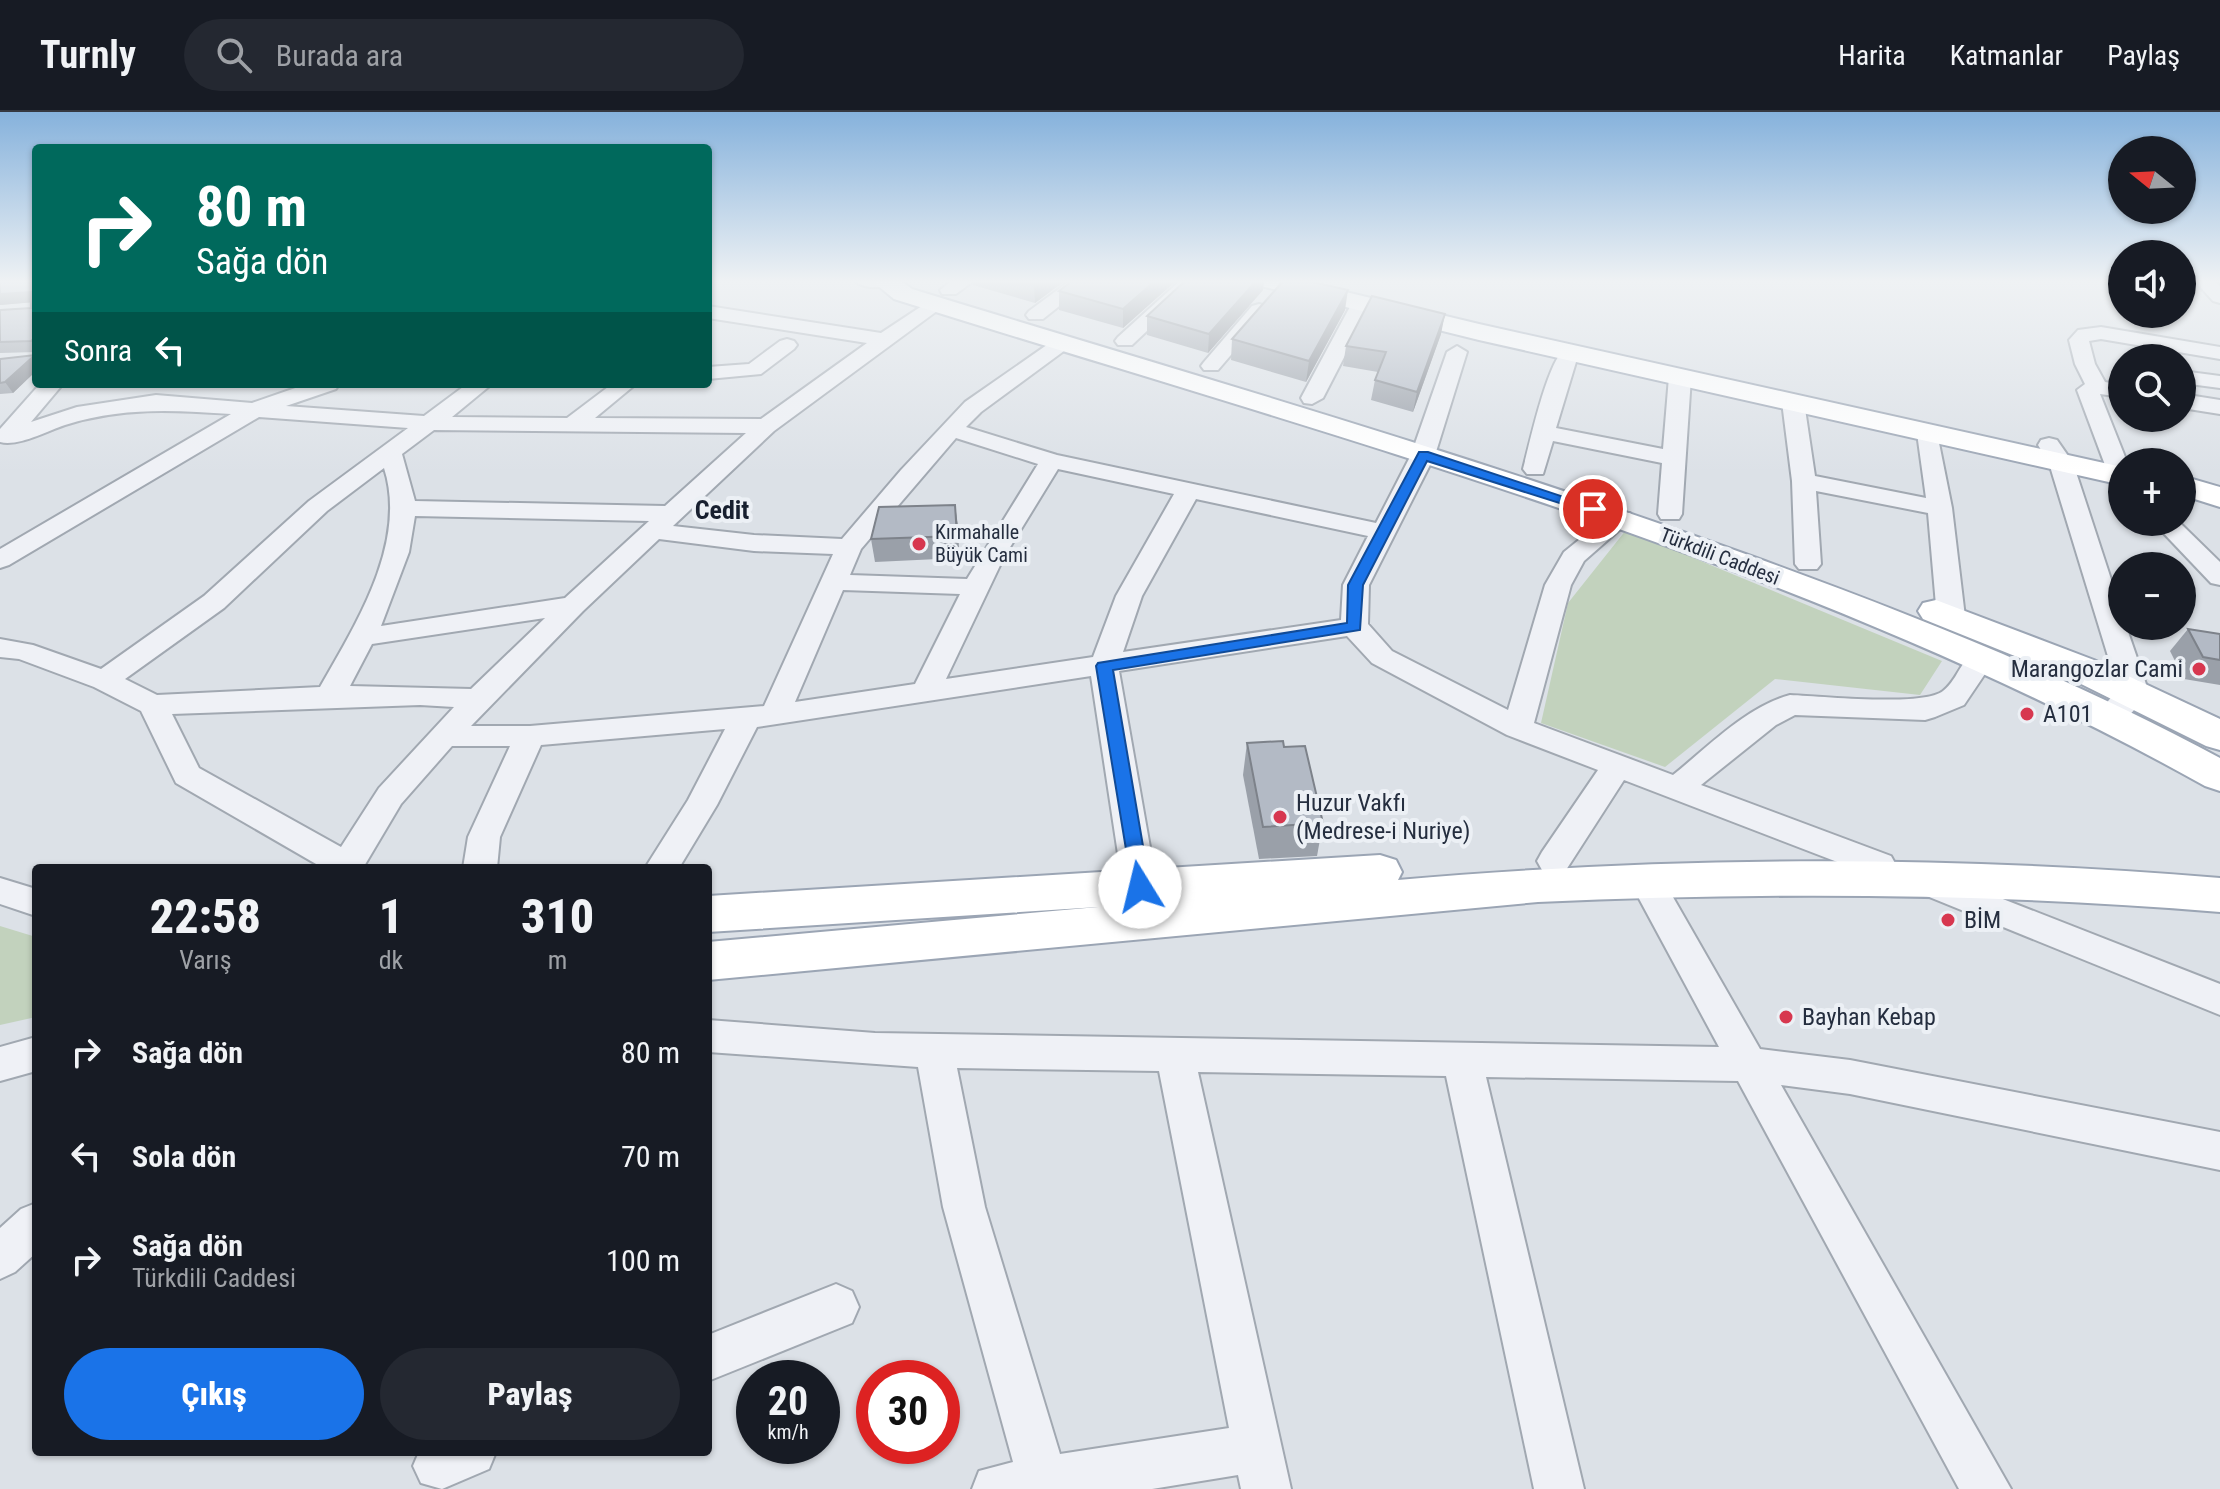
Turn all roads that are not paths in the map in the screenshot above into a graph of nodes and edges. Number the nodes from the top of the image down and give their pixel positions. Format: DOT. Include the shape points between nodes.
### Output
graph roads {
  1 [pos="879,344"];
  2 [pos="1061,344"];
  3 [pos="1136,344"];
  4 [pos="1227,344"];
  5 [pos="1340,344"];
  6 [pos="1536,344"];
  7 [pos="1592,344"];
  8 [pos="2080,344"];
  9 [pos="2163,344"];
  10 [pos="787,345"];
  11 [pos="1457,352"];
  12 [pos="1569,352"];
  13 [pos="2220,353"];
  14 [pos="2085,364"];
  15 [pos="1211,366"];
  16 [pos="2108,368"];
  17 [pos="712,373"];
  18 [pos="1680,377"];
  19 [pos="2196,379"];
  20 [pos="2220,382"];
  21 [pos="2097,387"];
  22 [pos="48,388"];
  23 [pos="192,388"];
  24 [pos="316,388"];
  25 [pos="475,388"];
  26 [pos="620,388"];
  27 [pos="2108,389"];
  28 [pos="156,393"];
  29 [pos="1312,398"];
  30 [pos="1793,402"];
  31 [pos="2196,403"];
  32 [pos="2220,407"];
  33 [pos="258,408"];
  34 [pos="426,423"];
  35 [pos="573,424"];
  36 [pos="766,426"];
  37 [pos="952,430"];
  38 [pos="1544,432"];
  39 [pos="1928,433"];
  40 [pos="3,439"];
  41 [pos="1425,445"];
  42 [pos="2110,448"];
  43 [pos="389,451"];
  44 [pos="2065,454"];
  45 [pos="1674,458"];
  46 [pos="1052,461"];
  47 [pos="1535,469"];
  48 [pos="2108,469"];
  49 [pos="1804,481"];
  50 [pos="1189,489"];
  51 [pos="2196,491"];
  52 [pos="2220,497"];
  53 [pos="403,508"];
  54 [pos="1940,508"];
  55 [pos="1670,514"];
  56 [pos="1621,518"];
  57 [pos="663,522"];
  58 [pos="1383,532"];
  59 [pos="2179,536"];
  60 [pos="849,547"];
  61 [pos="0,560"];
  62 [pos="1808,564"];
  63 [pos="2220,577"];
  64 [pos="833,582"];
  65 [pos="977,587"];
  66 [pos="573,605"];
  67 [pos="1951,617"];
  68 [pos="1354,626"];
  69 [pos="363,637"];
  70 [pos="8,654"];
  71 [pos="1981,659"];
  72 [pos="1104,666"];
  73 [pos="104,680"];
  74 [pos="2133,690"];
  75 [pos="925,693"];
  76 [pos="330,696"];
  77 [pos="478,699"];
  78 [pos="153,705"];
  79 [pos="761,716"];
  80 [pos="2110,717"];
  81 [pos="1518,728"];
  82 [pos="444,736"];
  83 [pos="530,736"];
  84 [pos="2220,736"];
  85 [pos="1618,764"];
  86 [pos="2220,776"];
  87 [pos="1678,787"];
  88 [pos="1554,861"];
  89 [pos="341,864"];
  90 [pos="348,864"];
  91 [pos="481,864"];
  92 [pos="664,864"];
  93 [pos="1879,865"];
  94 [pos="2220,876"];
  95 [pos="1646,880"];
  96 [pos="1929,883"];
  97 [pos="1140,887"];
  98 [pos="0,891"];
  99 [pos="2220,895"];
  100 [pos="32,902"];
  101 [pos="712,914"];
  102 [pos="712,961"];
  103 [pos="2220,1000"];
  104 [pos="712,1036"];
  105 [pos="934,1051"];
  106 [pos="32,1055"];
  107 [pos="1175,1056"];
  108 [pos="1462,1058"];
  109 [pos="32,1063"];
  110 [pos="1749,1064"];
  111 [pos="0,1066"];
  112 [pos="2220,1151"];
  113 [pos="32,1228"];
  114 [pos="32,1242"];
  115 [pos="0,1257"];
  116 [pos="0,1267"];
  117 [pos="836,1307"];
  118 [pos="712,1356"];
  119 [pos="1261,1468"];
  120 [pos="1020,1485"];
  121 [pos="1559,1489"];
  122 [pos="1986,1489"];
  1 -- 36 [label="street"];
  2 -- 37 [label="street" via="973,407"];
  2 -- 41 [label="main road, Türkdili Caddesi"];
  3 -- 15 [label="main road, Türkdili Caddesi"];
  4 -- 15 [label="street"];
  5 -- 29 [label="street"];
  6 -- 12 [label="main road"];
  7 -- 44 [label="main road"];
  8 -- 14 [label="street"];
  9 -- 13 [label="street"];
  10 -- 17 [label="street" via="754,370"];
  11 -- 41 [label="street"];
  12 -- 18 [label="main road"];
  12 -- 38 [label="street"];
  14 -- 16 [label="street"];
  14 -- 21 [label="street"];
  15 -- 29 [label="main road, Türkdili Caddesi"];
  18 -- 30 [label="main road"];
  18 -- 45 [label="street"];
  19 -- 20 [label="street"];
  21 -- 27 [label="street"];
  21 -- 42 [label="street" via="2088,390"];
  22 -- 40 [label="street"];
  23 -- 28 [label="street"];
  24 -- 33 [label="street"];
  25 -- 34 [label="street"];
  26 -- 35 [label="street"];
  28 -- 33 [label="street"];
  28 -- 40 [label="street"];
  29 -- 41 [label="main road, Türkdili Caddesi"];
  30 -- 39 [label="main road"];
  30 -- 49 [label="street"];
  31 -- 32 [label="street"];
  33 -- 34 [label="street"];
  33 -- 61 [label="street"];
  34 -- 35 [label="street"];
  34 -- 43 [label="street"];
  35 -- 36 [label="street"];
  36 -- 57 [label="street"];
  37 -- 46 [label="street"];
  37 -- 60 [label="street"];
  38 -- 45 [label="street"];
  38 -- 47 [label="street"];
  39 -- 44 [label="main road"];
  39 -- 54 [label="street"];
  41 -- 47 [label="main road, Türkdili Caddesi"];
  41 -- 56 [label="main road, Türkdili Caddesi"];
  41 -- 58 [label="street"];
  43 -- 53 [label="street"];
  43 -- 73 [label="street" via="318,506 214,602"];
  44 -- 48 [label="main road"];
  44 -- 74 [label="street"];
  45 -- 55 [label="street"];
  46 -- 50 [label="street"];
  46 -- 65 [label="street"];
  47 -- 55 [label="main road, Türkdili Caddesi"];
  49 -- 54 [label="street"];
  49 -- 62 [label="street"];
  50 -- 58 [label="street"];
  50 -- 72 [label="street" via="1129,596"];
  51 -- 52 [label="main road"];
  53 -- 57 [label="street"];
  53 -- 69 [label="street" via="396,549"];
  54 -- 67 [label="street"];
  55 -- 62 [label="main road, Türkdili Caddesi"];
  56 -- 71 [label="main road, Türkdili Caddesi"];
  56 -- 81 [label="street" via="1573,557 1558,585"];
  57 -- 60 [label="street" via="754,543"];
  57 -- 66 [label="street"];
  58 -- 68 [label="street" via="1356,585"];
  59 -- 63 [label="street"];
  60 -- 64 [label="street"];
  62 -- 67 [label="main road, Türkdili Caddesi"];
  64 -- 65 [label="street"];
  64 -- 79 [label="street"];
  65 -- 75 [label="street"];
  66 -- 69 [label="street"];
  66 -- 77 [label="street"];
  67 -- 74 [label="main road, Türkdili Caddesi"];
  68 -- 72 [label="street"];
  68 -- 81 [label="street" via="1382,657"];
  69 -- 76 [label="street"];
  70 -- 73 [label="street"];
  71 -- 80 [label="main road, Türkdili Caddesi"];
  71 -- 87 [label="street" via="1954,698 1925,710 1790,705 1765,718"];
  72 -- 75 [label="street"];
  72 -- 97 [label="street"];
  73 -- 78 [label="street"];
  74 -- 80 [label="street"];
  74 -- 84 [label="main road, Türkdili Caddesi"];
  75 -- 79 [label="street"];
  76 -- 77 [label="street"];
  76 -- 78 [label="street"];
  77 -- 82 [label="street"];
  78 -- 89 [label="street" via="187,775"];
  79 -- 83 [label="street"];
  79 -- 92 [label="street"];
  80 -- 86 [label="main road, Türkdili Caddesi"];
  81 -- 85 [label="street"];
  82 -- 83 [label="street"];
  82 -- 90 [label="street" via="390,796"];
  83 -- 91 [label="street" via="484,837"];
  85 -- 87 [label="street"];
  85 -- 88 [label="street"];
  87 -- 93 [label="street"];
  88 -- 93 [label="main road" via="1616,857"];
  88 -- 97 [label="main road"];
  93 -- 94 [label="main road" via="2042,863"];
  95 -- 96 [label="main road"];
  95 -- 102 [label="main road" via="1538,885"];
  95 -- 110 [label="street"];
  96 -- 99 [label="main road" via="2076,883"];
  96 -- 103 [label="street"];
  97 -- 101 [label="main road"];
  98 -- 100 [label="street"];
  104 -- 105 [label="street"];
  105 -- 107 [label="street"];
  105 -- 120 [label="street"];
  106 -- 111 [label="street"];
  107 -- 108 [label="street"];
  107 -- 119 [label="street"];
  108 -- 110 [label="street"];
  108 -- 121 [label="street"];
  109 -- 111 [label="street"];
  110 -- 112 [label="street" via="1850,1077"];
  110 -- 122 [label="street"];
  113 -- 115 [label="street"];
  114 -- 116 [label="street"];
  117 -- 118 [label="street"];
  119 -- 120 [label="street"];
}
